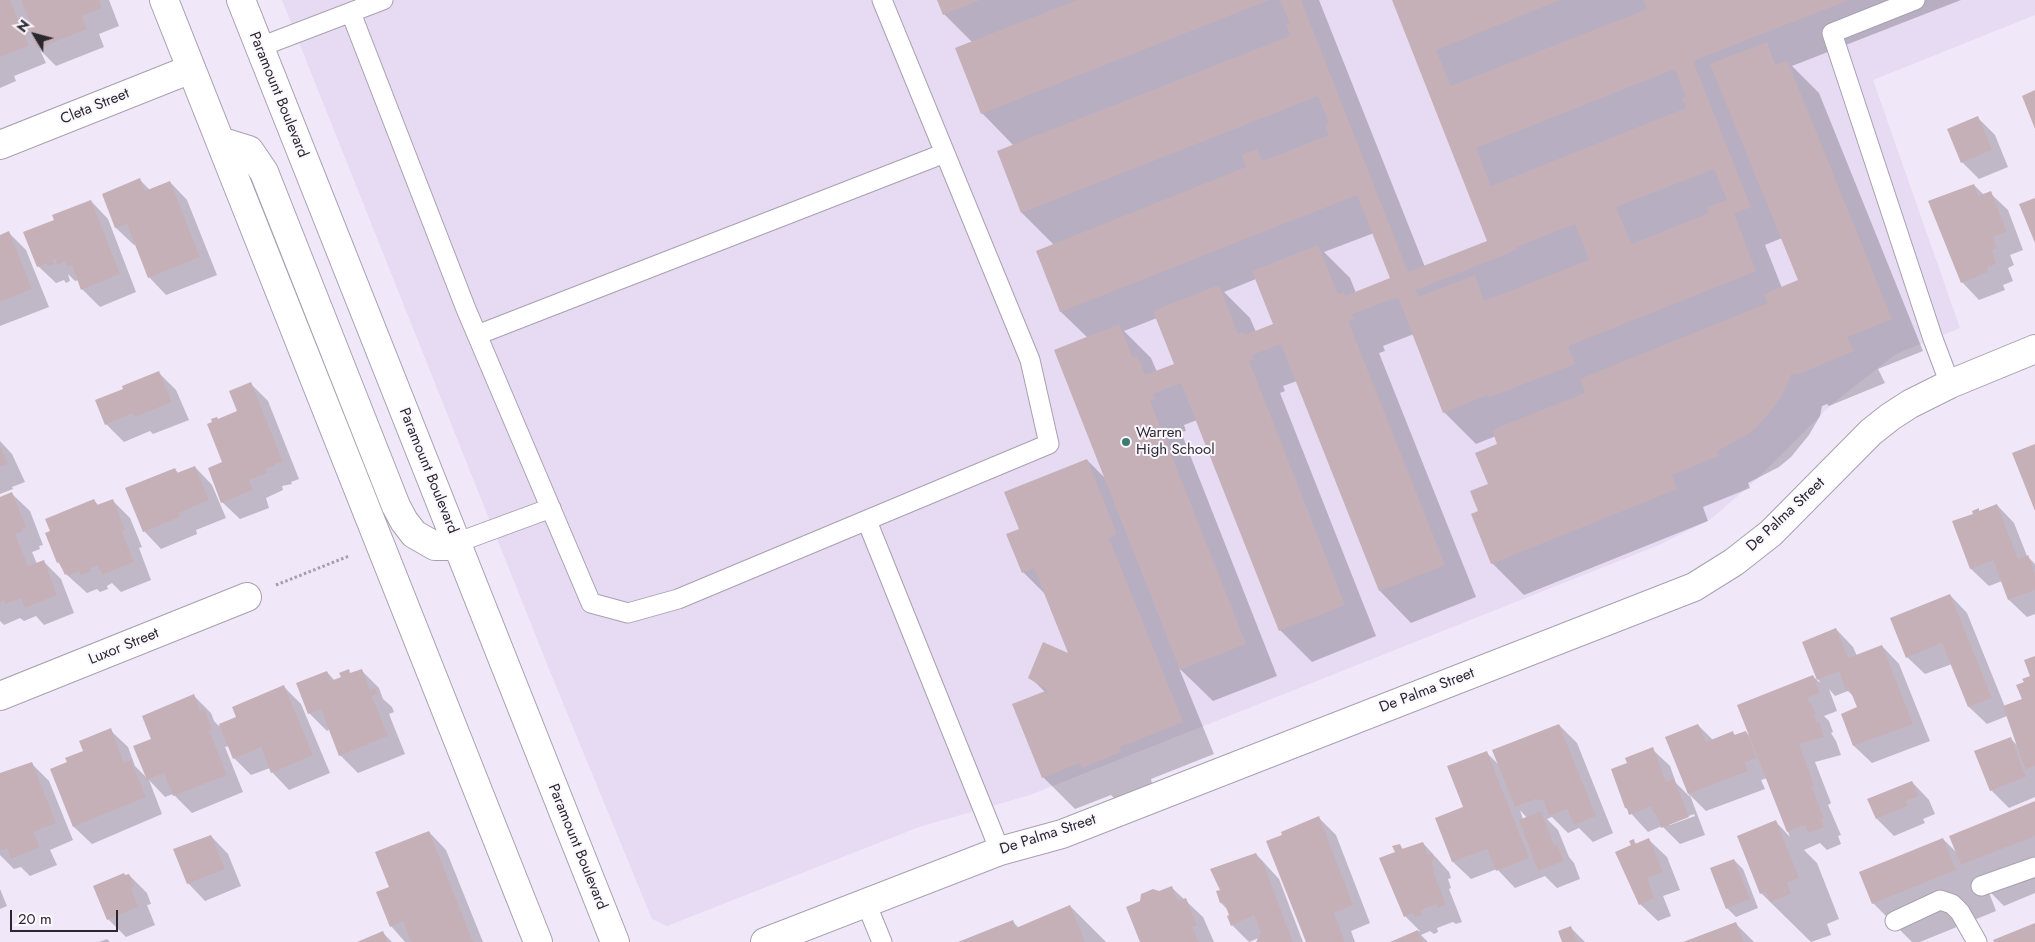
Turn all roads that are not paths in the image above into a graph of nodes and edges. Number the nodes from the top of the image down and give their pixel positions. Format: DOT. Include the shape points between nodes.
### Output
graph roads {
  1 [pos="164,0"];
  2 [pos="241,0"];
  3 [pos="383,0"];
  4 [pos="882,0"];
  5 [pos="1914,0"];
  6 [pos="351,13"];
  7 [pos="260,48"];
  8 [pos="191,68"];
  9 [pos="220,141"];
  10 [pos="0,145"];
  11 [pos="945,153"];
  12 [pos="477,335"];
  13 [pos="2035,349"];
  14 [pos="1950,384"];
  15 [pos="551,508"];
  16 [pos="866,522"];
  17 [pos="456,543"];
  18 [pos="247,597"];
  19 [pos="0,696"];
  20 [pos="1000,851"];
  21 [pos="2035,867"];
  22 [pos="1981,886"];
  23 [pos="866,903"];
  24 [pos="1895,921"];
  25 [pos="538,942"];
  26 [pos="615,942"];
  27 [pos="765,942"];
  28 [pos="882,942"];
  29 [pos="1977,942"];
  1 -- 8 [label="main road"];
  2 -- 7 [label="main road, Paramount Boulevard"];
  3 -- 6 [label="lane"];
  4 -- 11 [label="lane"];
  5 -- 14 [label="lane" via="1832,33"];
  6 -- 7 [label="lane"];
  6 -- 12 [label="lane"];
  7 -- 17 [label="main road, Paramount Boulevard"];
  8 -- 9 [label="main road"];
  8 -- 10 [label="main road, Cleta Street"];
  9 -- 17 [label="main road" via="248,150 264,172 404,521 414,534 435,546"];
  9 -- 25 [label="main road"];
  11 -- 12 [label="lane"];
  11 -- 16 [label="lane" via="1030,360 1049,444"];
  12 -- 15 [label="lane"];
  13 -- 14 [label="main road, De Palma Street"];
  14 -- 20 [label="main road, De Palma Street" via="1910,404 1871,432 1771,533 1694,587 1062,834"];
  15 -- 16 [label="lane" via="591,603 628,613 678,599"];
  15 -- 17 [label="lane"];
  16 -- 20 [label="lane"];
  17 -- 26 [label="main road, Paramount Boulevard"];
  18 -- 19 [label="main road, Luxor Street"];
  20 -- 23 [label="main road, De Palma Street"];
  21 -- 22 [label="lane"];
  23 -- 27 [label="main road, De Palma Street"];
  23 -- 28 [label="lane"];
  24 -- 29 [label="lane" via="1940,900 1952,904 1960,912"];
}
